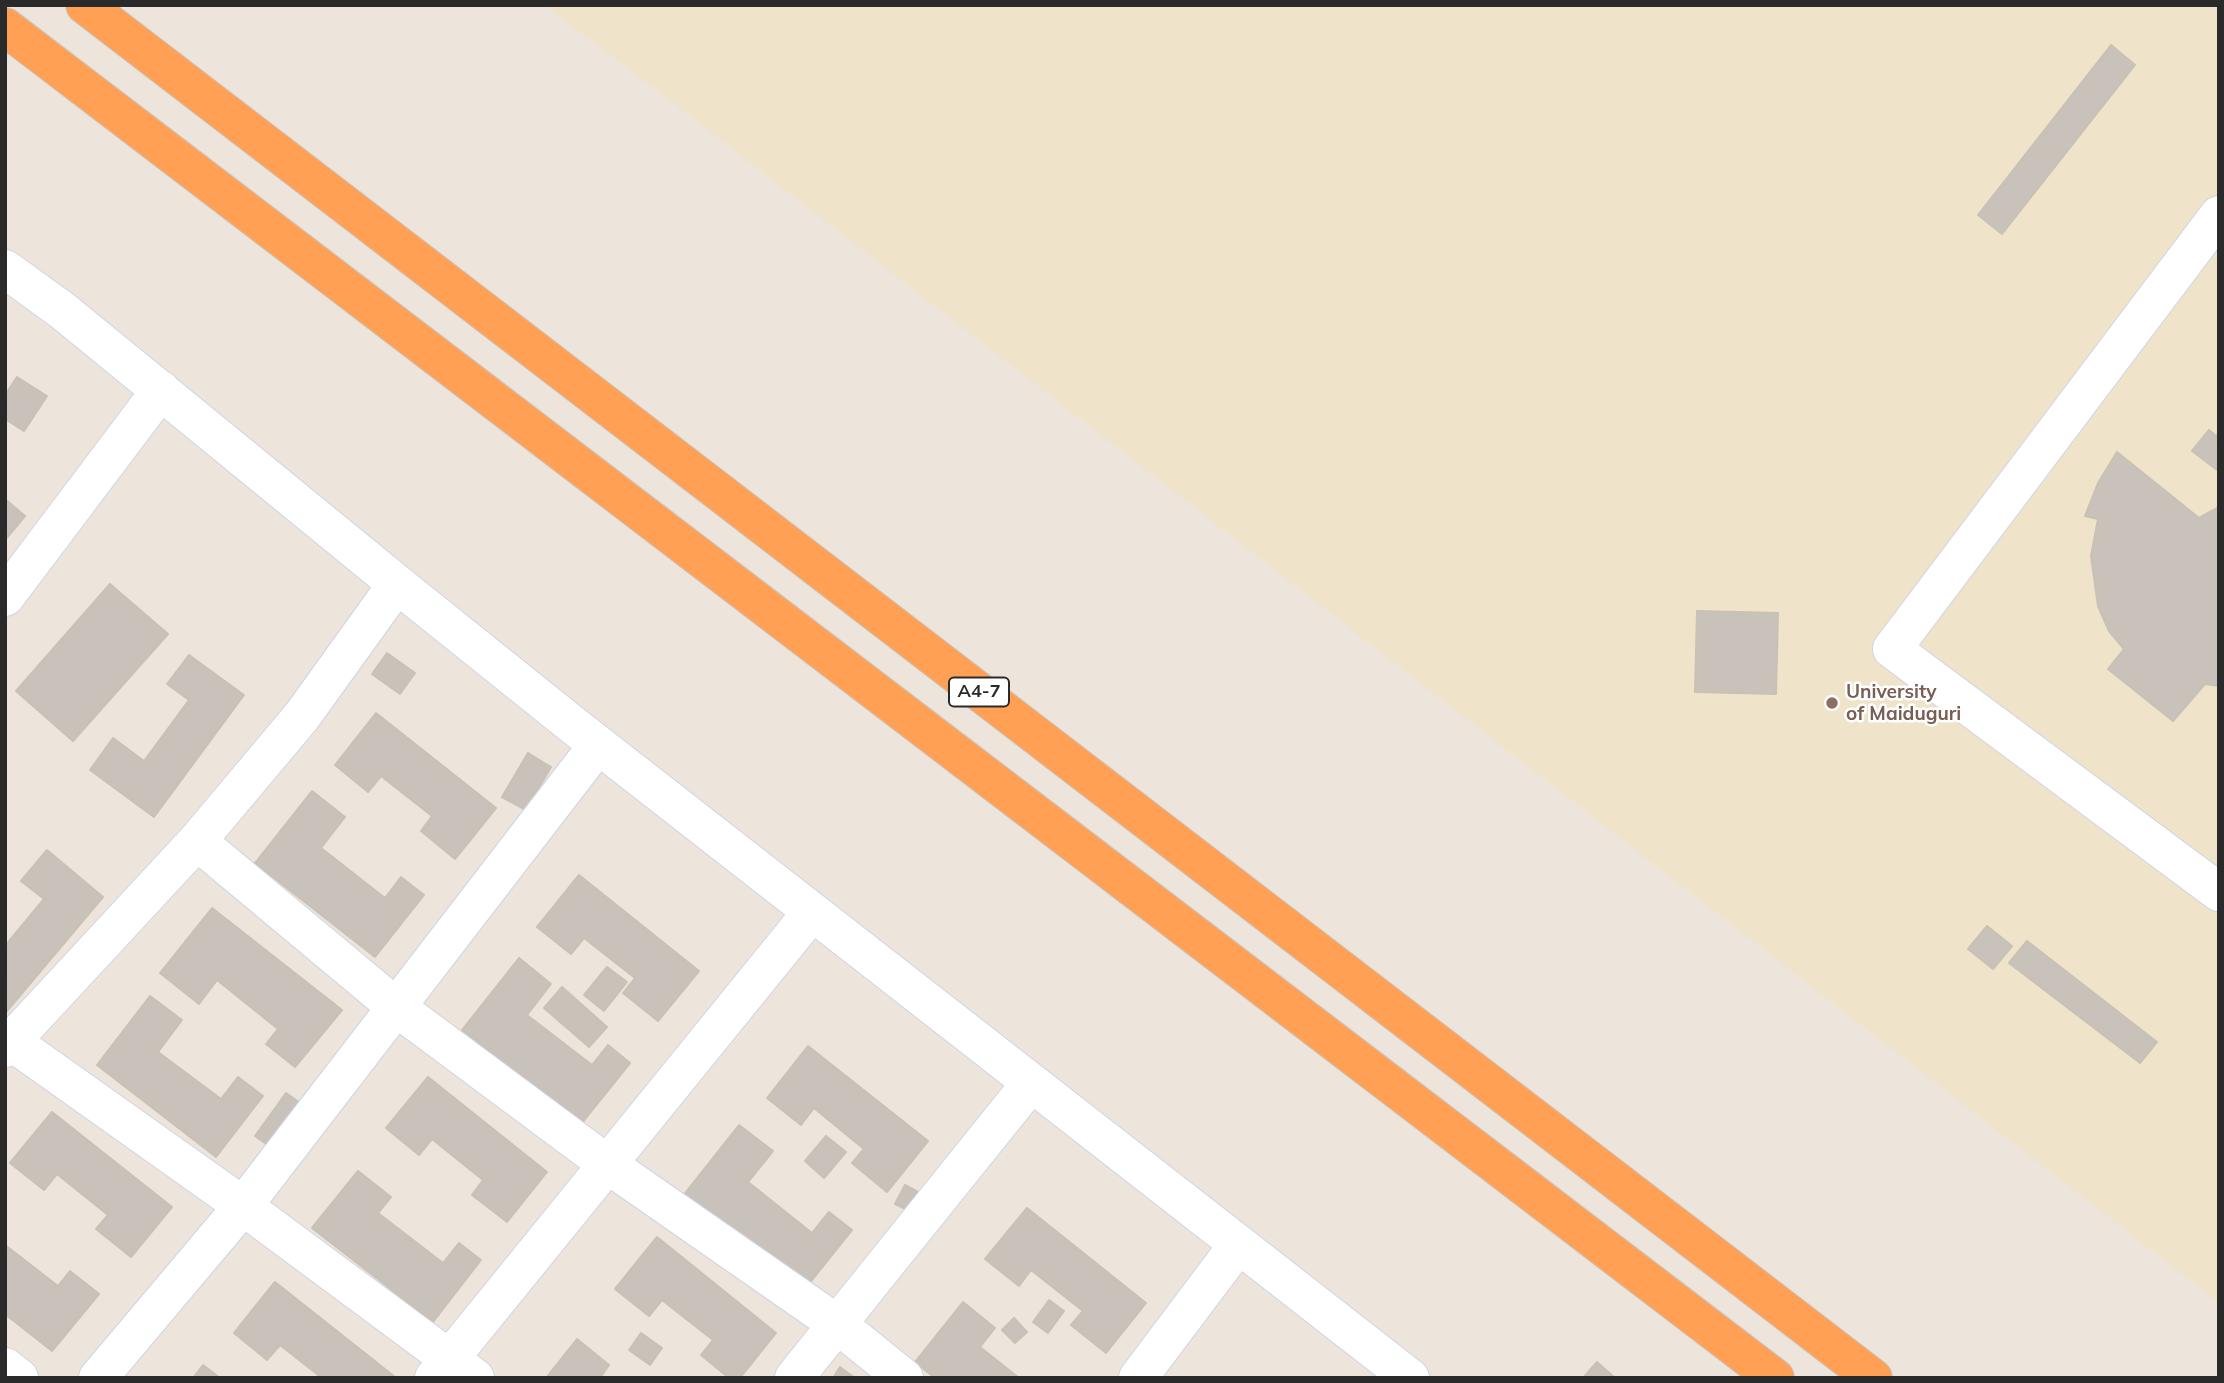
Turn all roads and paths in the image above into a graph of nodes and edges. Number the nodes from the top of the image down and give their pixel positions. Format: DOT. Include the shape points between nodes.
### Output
graph roads {
  1 [pos="85,5"];
  2 [pos="5,27"];
  3 [pos="2219,215"];
  4 [pos="5,269"];
  5 [pos="161,390"];
  6 [pos="397,584"];
  7 [pos="5,597"];
  8 [pos="598,745"];
  9 [pos="197,841"];
  10 [pos="2219,892"];
  11 [pos="811,912"];
  12 [pos="396,1007"];
  13 [pos="7,1041"];
  14 [pos="1031,1083"];
  15 [pos="607,1164"];
  16 [pos="243,1206"];
  17 [pos="1238,1245"];
  18 [pos="837,1325"];
  19 [pos="5,1367"];
  20 [pos="453,1371"];
  21 [pos="19,1378"];
  22 [pos="98,1378"];
  23 [pos="794,1378"];
  24 [pos="904,1378"];
  25 [pos="1138,1378"];
  26 [pos="1410,1378"];
  27 [pos="1775,1378"];
  28 [pos="1872,1378"];
  1 -- 28 [label="highway, A4-7"];
  2 -- 27 [label="highway"];
  3 -- 10 [label="street" via="1892,649"];
  4 -- 5 [label="street"];
  5 -- 6 [label="street"];
  5 -- 7 [label="street"];
  6 -- 8 [label="street"];
  6 -- 9 [label="street" via="302,716"];
  8 -- 11 [label="street"];
  8 -- 12 [label="street"];
  9 -- 12 [label="street"];
  9 -- 13 [label="street"];
  11 -- 14 [label="street"];
  11 -- 15 [label="street"];
  12 -- 15 [label="street"];
  12 -- 16 [label="street"];
  13 -- 16 [label="street"];
  14 -- 17 [label="street"];
  14 -- 18 [label="street"];
  15 -- 18 [label="street"];
  15 -- 20 [label="street"];
  16 -- 20 [label="street"];
  16 -- 22 [label="street"];
  17 -- 25 [label="street"];
  17 -- 26 [label="street"];
  18 -- 23 [label="street"];
  18 -- 24 [label="street"];
  19 -- 21 [label="street"];
}
